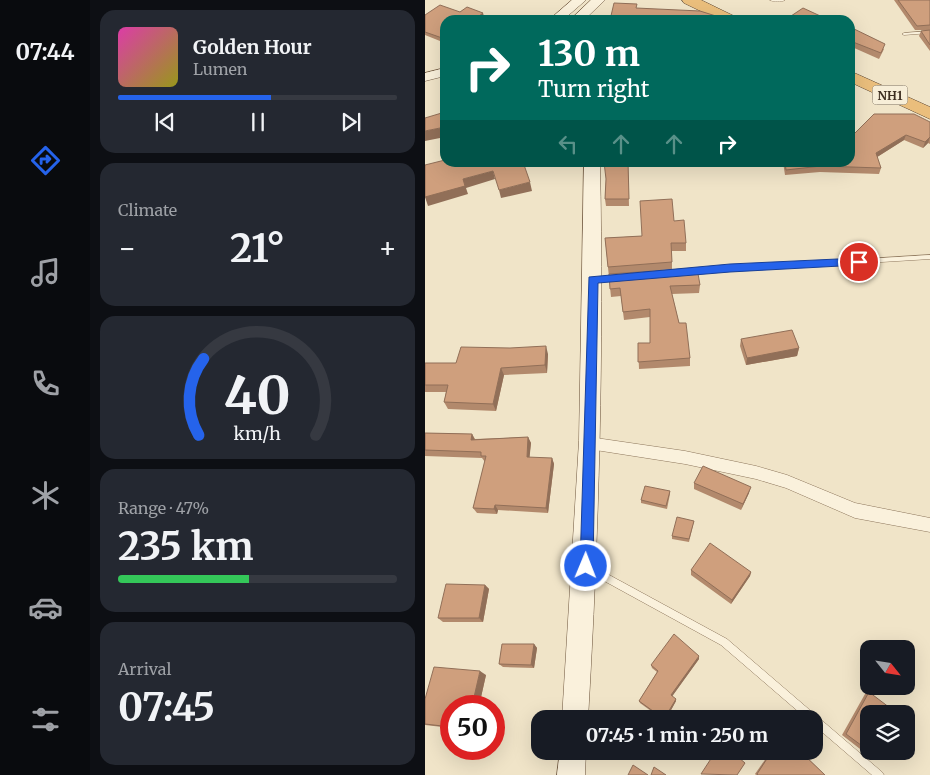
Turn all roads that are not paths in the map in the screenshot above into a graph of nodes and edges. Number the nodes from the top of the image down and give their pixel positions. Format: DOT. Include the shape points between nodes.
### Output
graph roads {
  1 [pos="599,0"];
  2 [pos="605,0"];
  3 [pos="689,0"];
  4 [pos="772,0"];
  5 [pos="783,0"];
  6 [pos="589,9"];
  7 [pos="570,15"];
  8 [pos="720,15"];
  9 [pos="930,32"];
  10 [pos="904,34"];
  11 [pos="440,73"];
  12 [pos="425,77"];
  13 [pos="855,78"];
  14 [pos="440,85"];
  15 [pos="425,89"];
  16 [pos="930,114"];
  17 [pos="592,167"];
  18 [pos="930,257"];
  19 [pos="681,272"];
  20 [pos="622,277"];
  21 [pos="593,280"];
  22 [pos="589,443"];
  23 [pos="930,525"];
  24 [pos="586,566"];
  25 [pos="576,710"];
  26 [pos="803,710"];
  27 [pos="823,727"];
  28 [pos="572,760"];
  29 [pos="571,775"];
  30 [pos="879,775"];
  1 -- 6 [label="main road"];
  2 -- 6 [label="main road"];
  3 -- 8 [label="highway"];
  4 -- 5 [label="lane"];
  6 -- 7 [label="main road"];
  9 -- 10 [label="lane"];
  11 -- 12 [label="main road"];
  13 -- 16 [label="highway, NH1"];
  14 -- 15 [label="main road"];
  17 -- 21 [label="main road"];
  18 -- 19 [label="lane"];
  20 -- 21 [label="lane"];
  21 -- 22 [label="main road"];
  22 -- 23 [label="street" via="742,469 806,489 865,514"];
  22 -- 24 [label="main road"];
  24 -- 25 [label="main road"];
  24 -- 26 [label="lane" via="724,642"];
  27 -- 30 [label="lane"];
  28 -- 29 [label="main road"];
}
